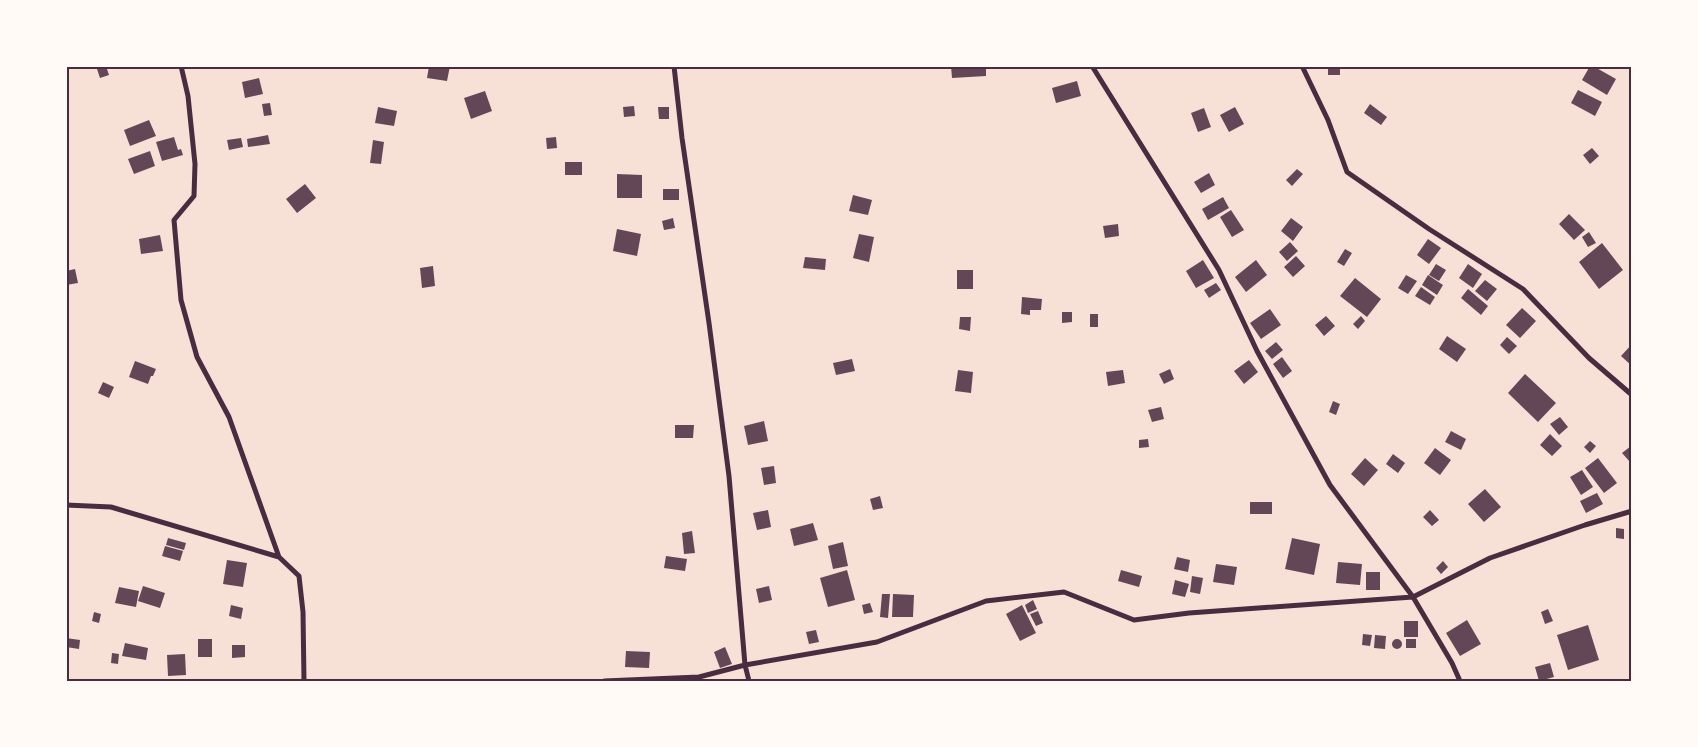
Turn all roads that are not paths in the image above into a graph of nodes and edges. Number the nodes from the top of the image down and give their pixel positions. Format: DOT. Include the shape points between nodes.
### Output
graph roads {
  1 [pos="181,66"];
  2 [pos="674,66"];
  3 [pos="1092,66"];
  4 [pos="1302,66"];
  5 [pos="1632,395"];
  6 [pos="66,505"];
  7 [pos="1632,512"];
  8 [pos="279,557"];
  9 [pos="1413,597"];
  10 [pos="745,665"];
  11 [pos="304,681"];
  12 [pos="604,681"];
  13 [pos="749,681"];
  14 [pos="1460,681"];
  1 -- 8 [label="street" via="188,96 194,196 174,220 181,300 196,357 228,418"];
  2 -- 10 [label="street" via="728,467"];
  3 -- 9 [label="street" via="1219,270 1257,351 1330,485"];
  4 -- 5 [label="street" via="1328,120 1347,172 1523,289 1589,358"];
  6 -- 8 [label="street" via="111,507"];
  7 -- 9 [label="street" via="1490,558"];
  8 -- 11 [label="street" via="299,576"];
  9 -- 10 [label="street" via="1134,620 1064,592 986,601 877,642"];
  9 -- 14 [label="street"];
  10 -- 12 [label="street" via="699,677"];
  10 -- 13 [label="street"];
}
